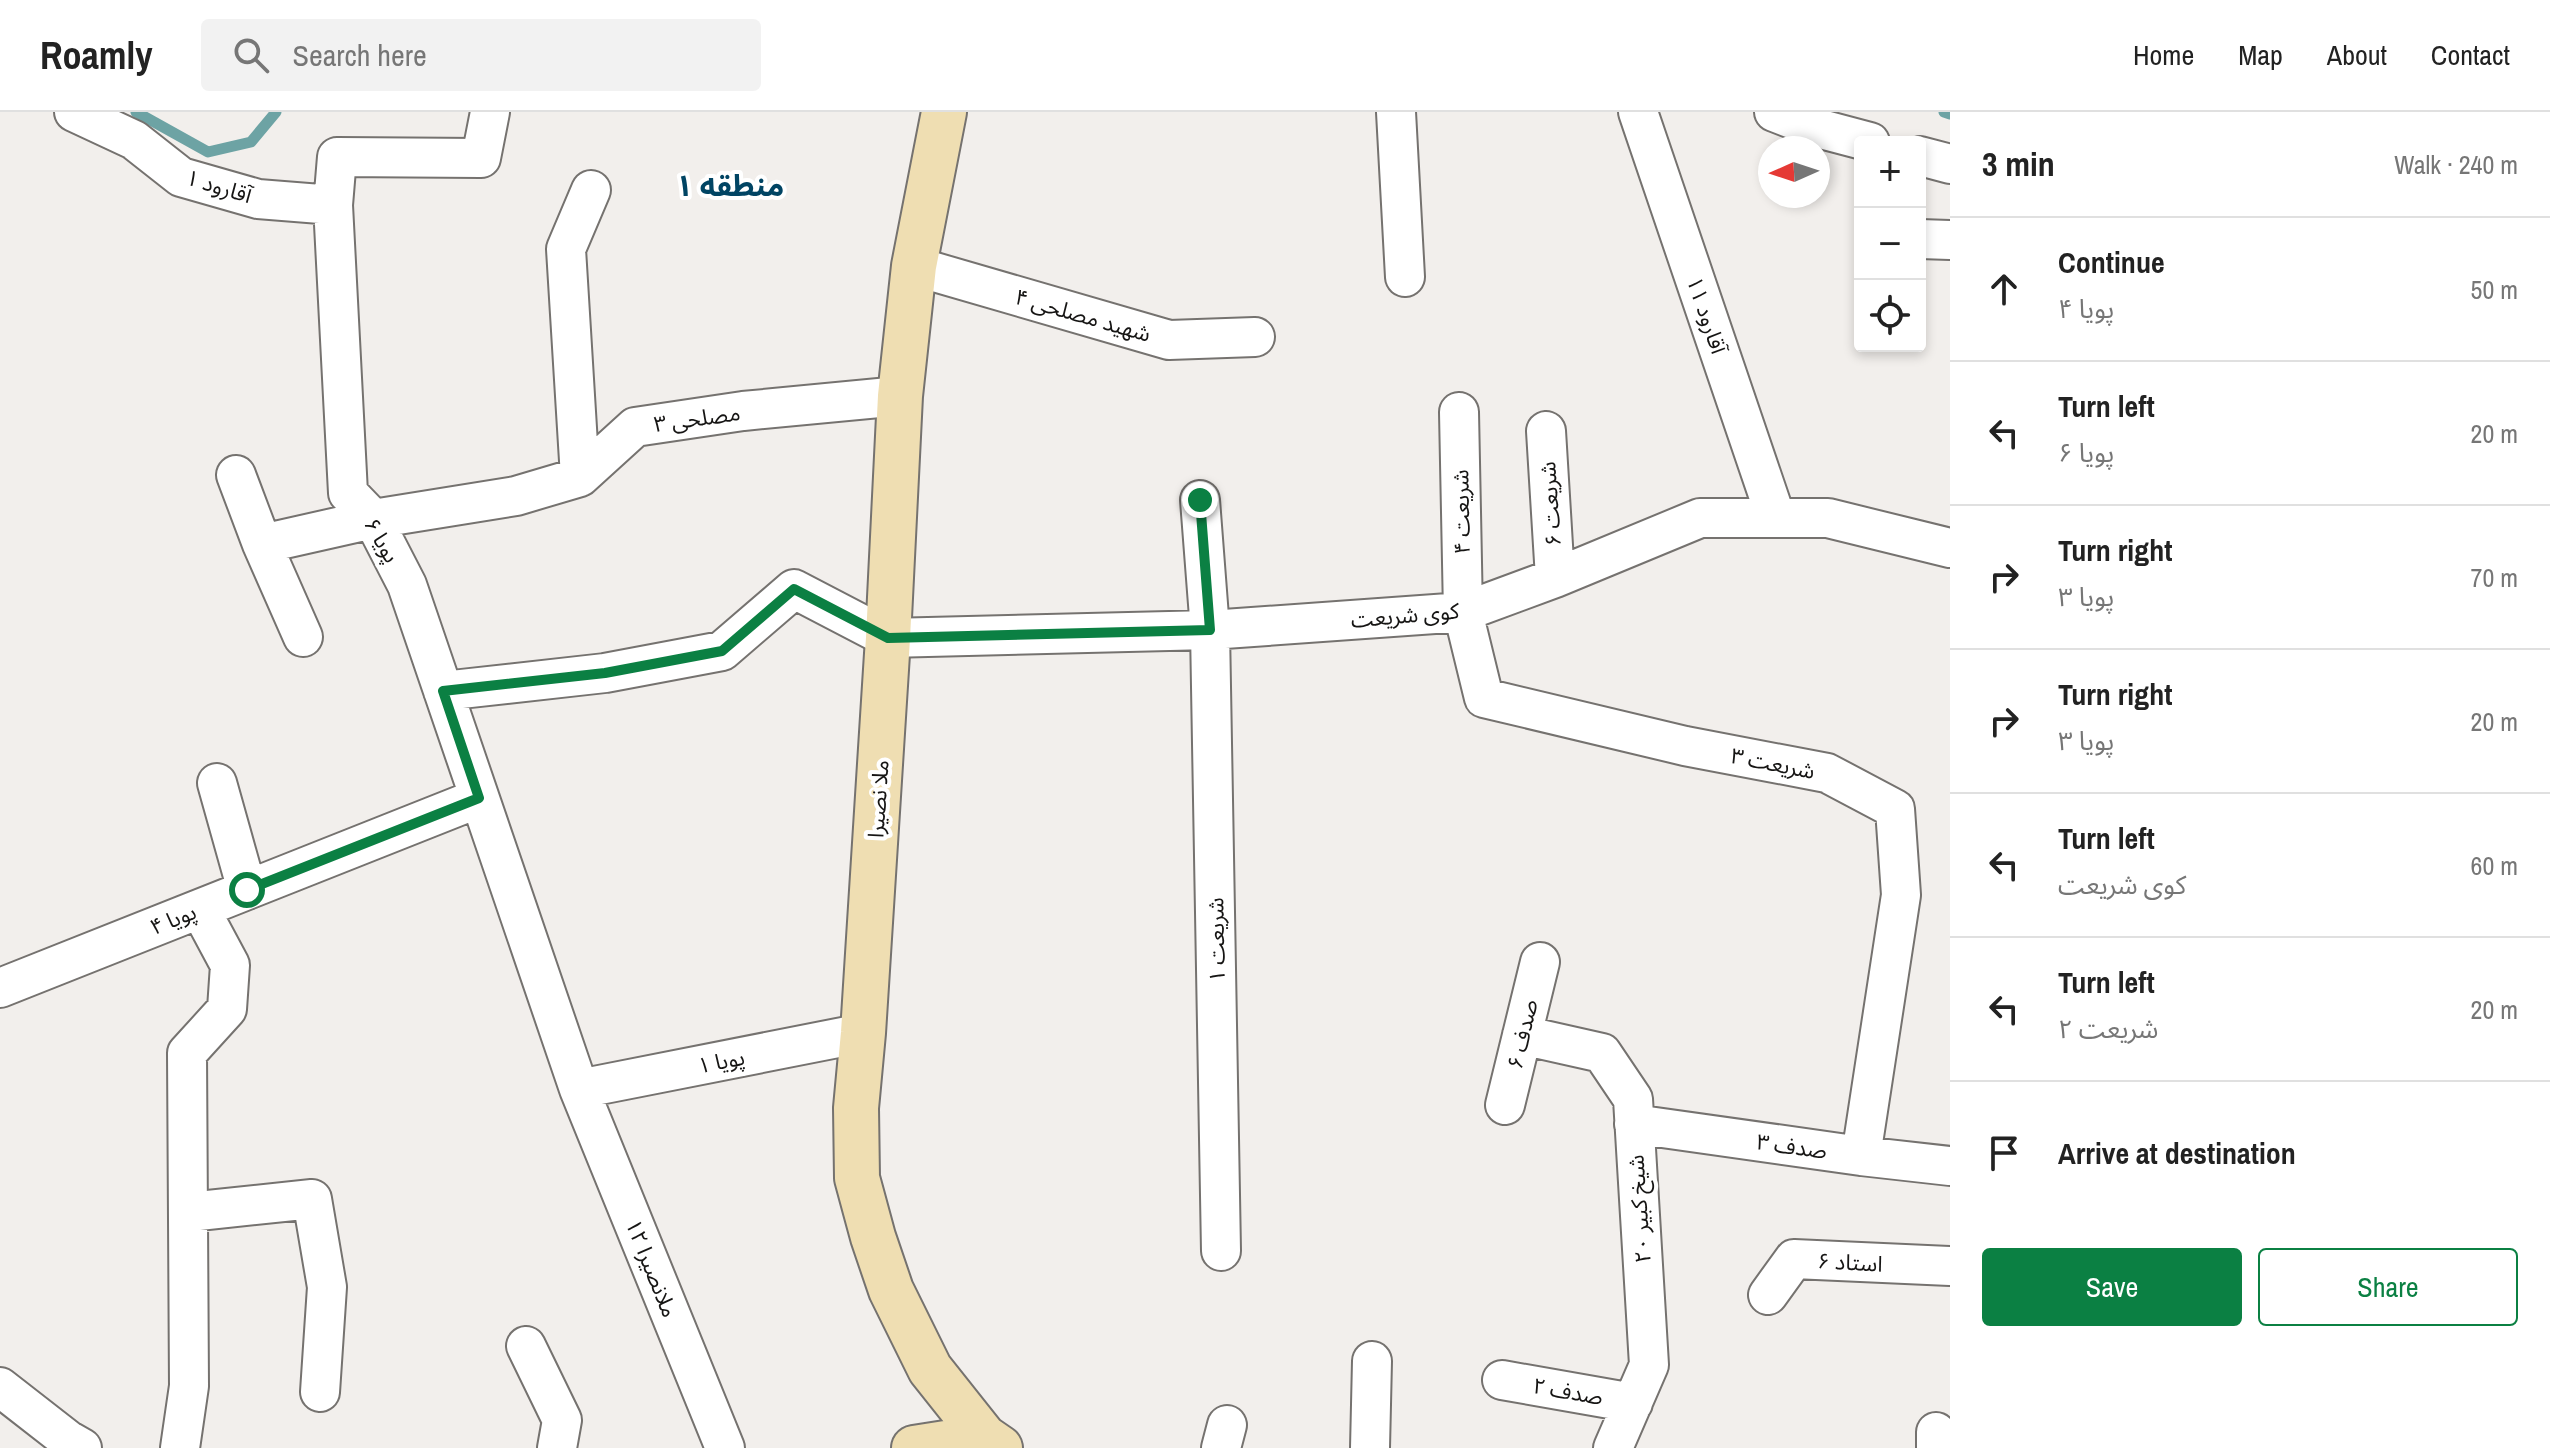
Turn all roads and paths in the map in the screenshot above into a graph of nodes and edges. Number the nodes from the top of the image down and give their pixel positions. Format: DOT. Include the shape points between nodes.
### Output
graph roads {
  1 [pos="74,112"];
  2 [pos="490,112"];
  3 [pos="944,112"];
  4 [pos="1396,112"];
  5 [pos="1638,112"];
  6 [pos="1774,112"];
  7 [pos="1854,138"];
  8 [pos="1926,158"];
  9 [pos="1950,164"];
  10 [pos="591,190"];
  11 [pos="333,205"];
  12 [pos="1926,239"];
  13 [pos="1950,240"];
  14 [pos="914,266"];
  15 [pos="1405,277"];
  16 [pos="1255,337"];
  17 [pos="900,396"];
  18 [pos="1459,412"];
  19 [pos="1546,431"];
  20 [pos="236,475"];
  21 [pos="580,477"];
  22 [pos="1200,500"];
  23 [pos="1776,518"];
  24 [pos="373,519"];
  25 [pos="262,544"];
  26 [pos="1950,548"];
  27 [pos="1555,578"];
  28 [pos="1463,612"];
  29 [pos="1210,630"];
  30 [pos="303,637"];
  31 [pos="888,638"];
  32 [pos="443,691"];
  33 [pos="217,783"];
  34 [pos="479,798"];
  35 [pos="247,890"];
  36 [pos="200,909"];
  37 [pos="1540,962"];
  38 [pos="0,988"];
  39 [pos="863,1033"];
  40 [pos="1522,1035"];
  41 [pos="579,1089"];
  42 [pos="1505,1105"];
  43 [pos="1634,1124"];
  44 [pos="1861,1156"];
  45 [pos="1950,1166"];
  46 [pos="189,1212"];
  47 [pos="1221,1251"];
  48 [pos="1950,1266"];
  49 [pos="1768,1295"];
  50 [pos="526,1346"];
  51 [pos="1372,1361"];
  52 [pos="1502,1380"];
  53 [pos="0,1387"];
  54 [pos="320,1392"];
  55 [pos="1633,1403"];
  56 [pos="992,1443"];
  57 [pos="82,1448"];
  58 [pos="180,1448"];
  59 [pos="557,1448"];
  60 [pos="725,1448"];
  61 [pos="914,1448"];
  62 [pos="1370,1448"];
  63 [pos="1613,1448"];
  1 -- 11 [label="street, آقارود ۱" via="134,140 181,177 258,199"];
  2 -- 11 [label="street, پویا ۶" via="481,158 337,157"];
  3 -- 14 [label="street, ملا نصیرا"];
  4 -- 15 [label="street"];
  5 -- 23 [label="street, آقارود ۱۱"];
  6 -- 7 [label="street"];
  8 -- 9 [label="street"];
  10 -- 21 [label="street" via="566,249"];
  11 -- 24 [label="street, پویا ۶" via="348,493"];
  12 -- 13 [label="street"];
  14 -- 16 [label="street, شهید مصلحی ۴" via="1169,340"];
  14 -- 17 [label="street, ملا نصیرا"];
  17 -- 21 [label="street, مصلحی ۳" via="635,427"];
  17 -- 31 [label="street, ملا نصیرا"];
  18 -- 28 [label="street, شریعت ۴"];
  19 -- 27 [label="street, شریعت ۶"];
  20 -- 25 [label="street"];
  21 -- 24 [label="street, مصلحی ۳" via="516,496"];
  22 -- 29 [label="street, شریعت ۱"];
  23 -- 26 [label="street, کوی شریعت" via="1828,518"];
  23 -- 27 [label="street, کوی شریعت" via="1700,518"];
  24 -- 25 [label="street, مصلحی ۳"];
  24 -- 32 [label="street, پویا ۶" via="407,585"];
  25 -- 30 [label="street"];
  27 -- 28 [label="street, کوی شریعت"];
  28 -- 29 [label="street, کوی شریعت"];
  28 -- 44 [label="street, شریعت ۳" via="1484,698 1827,773 1895,809 1901,895"];
  29 -- 31 [label="street, کوی شریعت"];
  29 -- 47 [label="street, شریعت ۱"];
  31 -- 32 [label="street" via="794,589 722,651 605,673"];
  31 -- 39 [label="street, ملا نصیرا"];
  32 -- 34 [label="street, پویا ۶"];
  33 -- 35 [label="street"];
  34 -- 35 [label="street, پویا ۴"];
  34 -- 41 [label="street, پویا ۶"];
  35 -- 36 [label="street, پویا ۴"];
  36 -- 38 [label="street, پویا ۴"];
  36 -- 46 [label="street" via="230,965 227,1009 187,1053"];
  37 -- 40 [label="street, صدف ۶"];
  39 -- 41 [label="street, پویا ۱"];
  39 -- 56 [label="street, ملا نصیرا" via="857,1178 873,1237 891,1290 930,1369"];
  40 -- 42 [label="street, صدف ۶"];
  40 -- 43 [label="street, شیخ کبیر ۲۰" via="1602,1053 1633,1099"];
  41 -- 60 [label="street, ملانصیرا ۱۲"];
  43 -- 44 [label="street, صدف ۳"];
  43 -- 55 [label="street, شیخ کبیر ۲۰" via="1649,1365"];
  44 -- 45 [label="street, صدف ۳"];
  46 -- 54 [label="street" via="312,1199 327,1287"];
  46 -- 58 [label="street" via="189,1386"];
  48 -- 49 [label="street, استاد ۶" via="1794,1259"];
  50 -- 59 [label="street" via="562,1420"];
  51 -- 62 [label="street"];
  52 -- 55 [label="street, صدف ۲"];
  53 -- 57 [label="street"];
  55 -- 63 [label="street, شیخ کبیر ۲۰"];
  56 -- 61 [label="street"];
}
